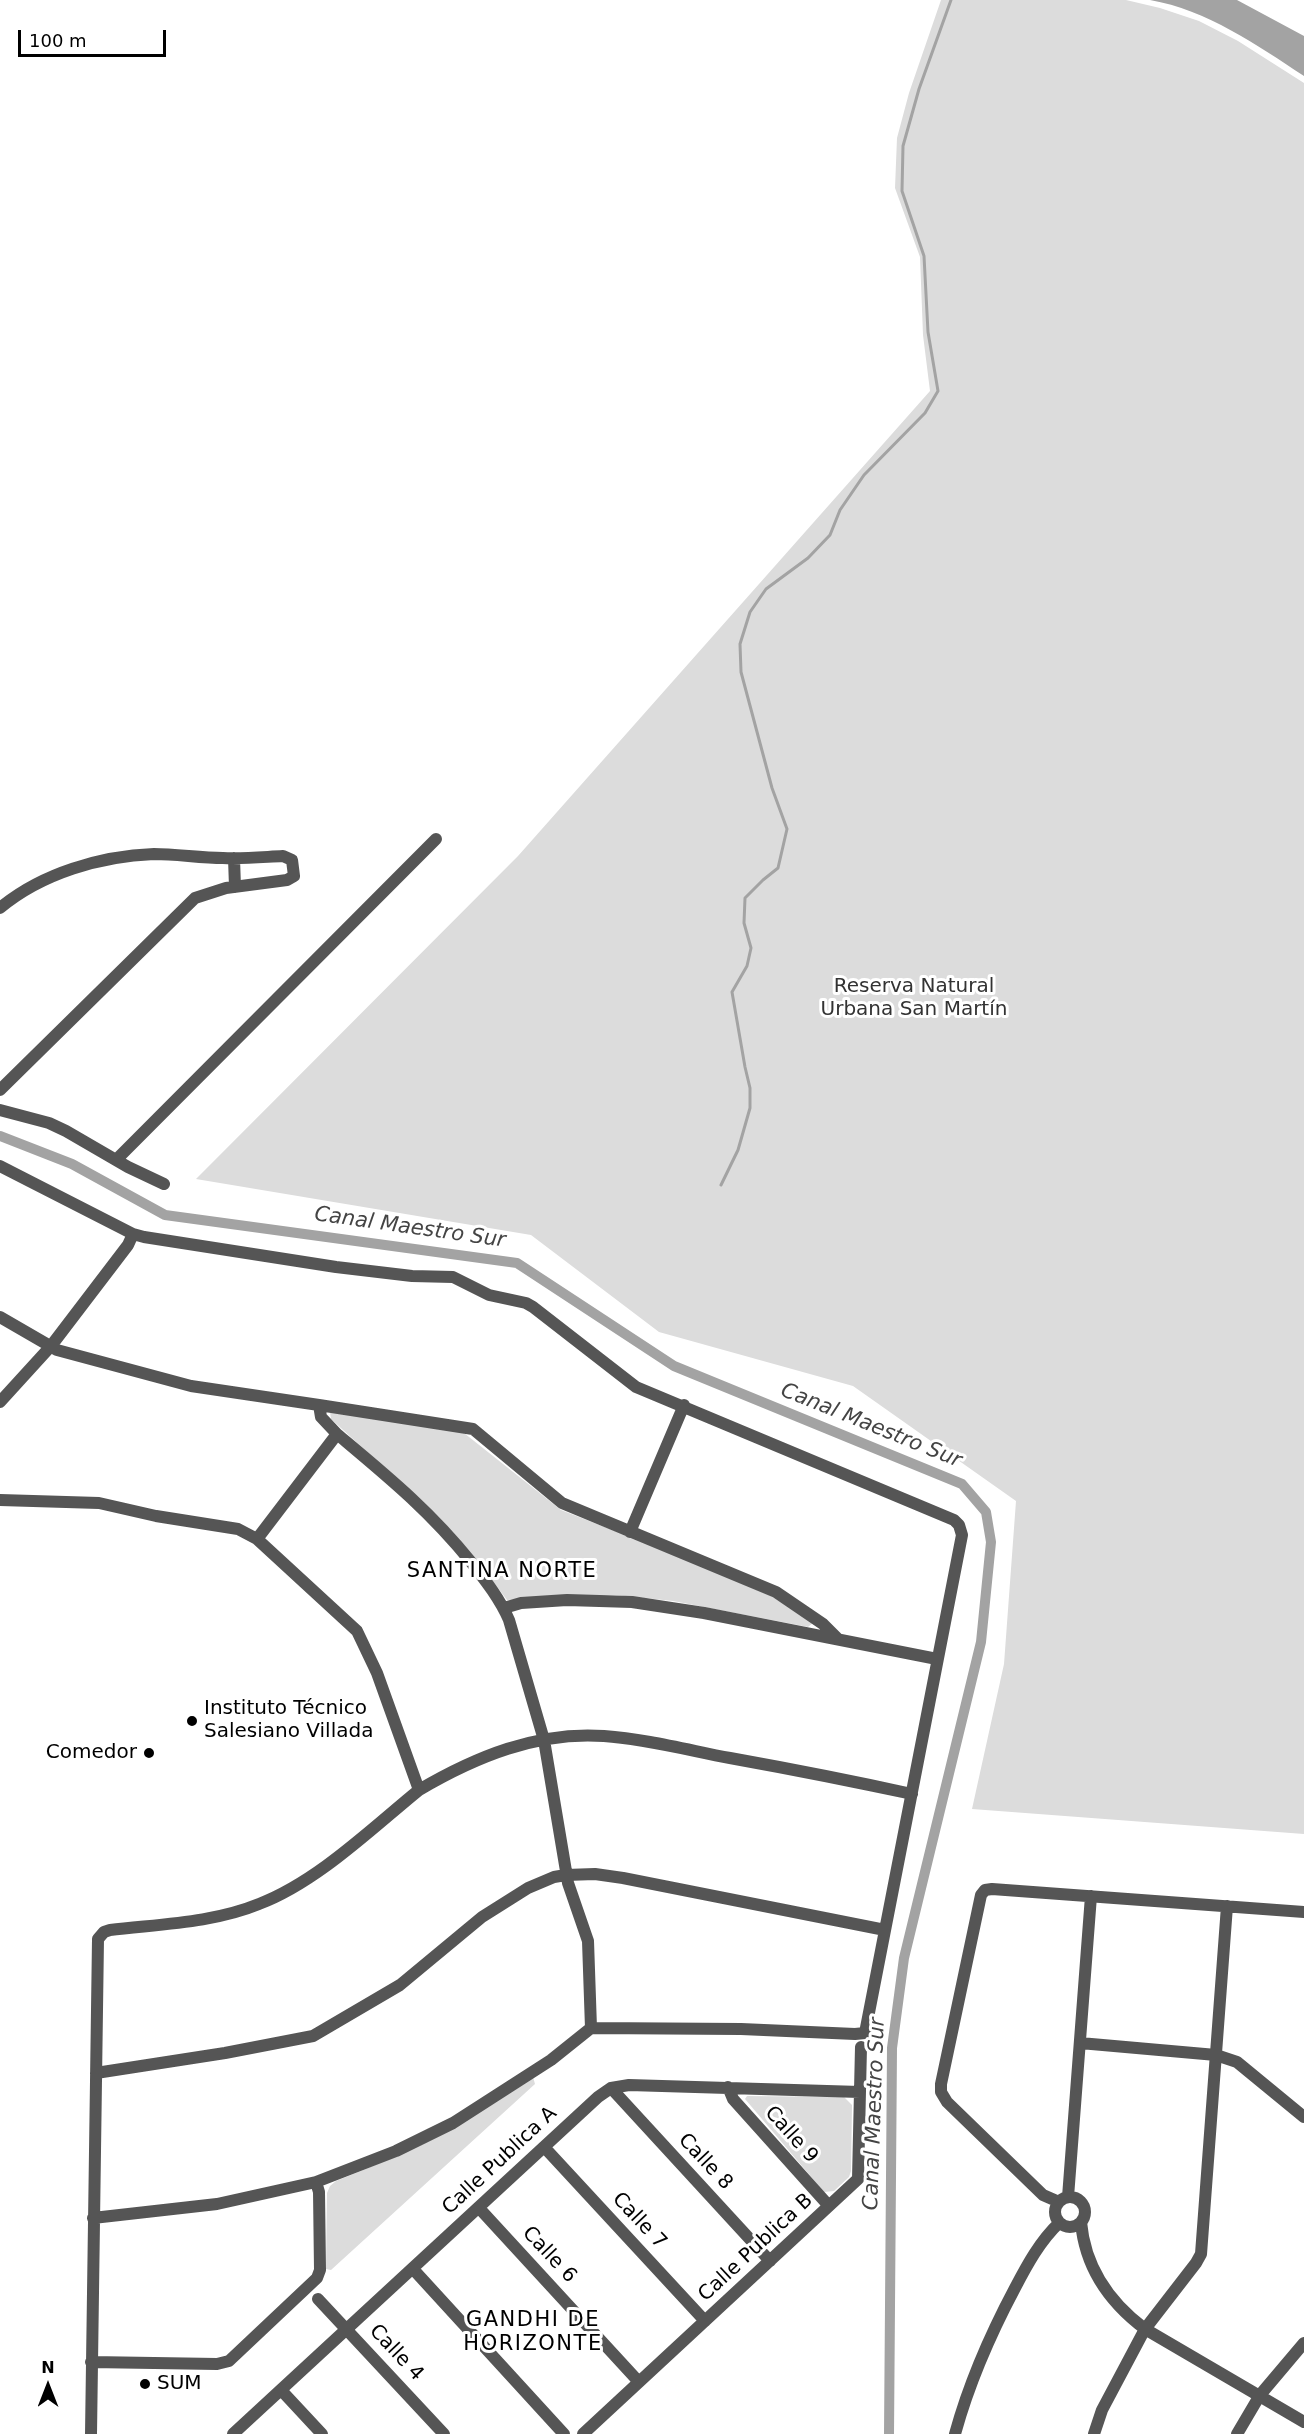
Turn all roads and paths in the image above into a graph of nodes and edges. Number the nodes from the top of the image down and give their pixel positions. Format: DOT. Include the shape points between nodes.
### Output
graph roads {
  1 [pos="436,839"];
  2 [pos="234,858"];
  3 [pos="235,887"];
  4 [pos="0,908"];
  5 [pos="0,1090"];
  6 [pos="0,1110"];
  7 [pos="116,1160"];
  8 [pos="0,1166"];
  9 [pos="164,1184"];
  10 [pos="133,1234"];
  11 [pos="0,1317"];
  12 [pos="51,1347"];
  13 [pos="0,1402"];
  14 [pos="319,1405"];
  15 [pos="684,1405"];
  16 [pos="337,1434"];
  17 [pos="0,1500"];
  18 [pos="630,1532"];
  19 [pos="257,1539"];
  20 [pos="504,1608"];
  21 [pos="838,1639"];
  22 [pos="937,1659"];
  23 [pos="544,1740"];
  24 [pos="419,1790"];
  25 [pos="912,1794"];
  26 [pos="566,1875"];
  27 [pos="1091,1896"];
  28 [pos="1227,1906"];
  29 [pos="1304,1912"];
  30 [pos="885,1930"];
  31 [pos="591,2028"];
  32 [pos="1080,2043"];
  33 [pos="861,2047"];
  34 [pos="1216,2055"];
  35 [pos="96,2073"];
  36 [pos="728,2087"];
  37 [pos="611,2088"];
  38 [pos="860,2092"];
  39 [pos="1304,2118"];
  40 [pos="545,2148"];
  41 [pos="316,2182"];
  42 [pos="1064,2200"];
  43 [pos="829,2206"];
  44 [pos="479,2208"];
  45 [pos="93,2218"];
  46 [pos="1081,2222"];
  47 [pos="1059,2223"];
  48 [pos="770,2261"];
  49 [pos="413,2269"];
  50 [pos="318,2299"];
  51 [pos="705,2321"];
  52 [pos="347,2329"];
  53 [pos="1145,2329"];
  54 [pos="1304,2343"];
  55 [pos="92,2362"];
  56 [pos="639,2382"];
  57 [pos="281,2390"];
  58 [pos="1260,2396"];
  59 [pos="1304,2422"];
  60 [pos="90,2434"];
  61 [pos="233,2434"];
  62 [pos="322,2434"];
  63 [pos="444,2434"];
  64 [pos="564,2434"];
  65 [pos="582,2434"];
  66 [pos="955,2434"];
  67 [pos="1094,2434"];
  68 [pos="1237,2434"];
  1 -- 7 [label="street"];
  2 -- 3 [label="street"];
  2 -- 3 [label="street" via="283,856 292,860 294,870 294,876 287,880"];
  2 -- 4 [label="street" via="153,854 115,858 72,869"];
  3 -- 5 [label="street" via="202,894 184,907"];
  6 -- 7 [label="street" via="49,1123"];
  7 -- 9 [label="street"];
  8 -- 10 [label="street"];
  10 -- 12 [label="street"];
  10 -- 15 [label="street" via="336,1267 449,1276 489,1295 526,1303 631,1384"];
  11 -- 12 [label="street"];
  12 -- 13 [label="street"];
  12 -- 14 [label="street" via="191,1386"];
  14 -- 16 [label="street" via="321,1417"];
  14 -- 18 [label="street" via="470,1428 555,1498"];
  15 -- 18 [label="street"];
  15 -- 22 [label="street" via="959,1525 962,1535"];
  16 -- 19 [label="street"];
  16 -- 20 [label="street" via="424,1509 470,1561"];
  17 -- 19 [label="street" via="105,1504 238,1529"];
  18 -- 21 [label="street" via="776,1592"];
  19 -- 24 [label="street" via="357,1631 377,1673"];
  20 -- 21 [label="street" via="521,1603 584,1600 632,1602"];
  20 -- 23 [label="street"];
  21 -- 22 [label="street"];
  22 -- 25 [label="street"];
  23 -- 24 [label="street" via="480,1757"];
  23 -- 25 [label="street" via="620,1737"];
  23 -- 26 [label="street"];
  24 -- 35 [label="street" via="312,1876 279,1896 212,1917 104,1932 97,1945"];
  25 -- 30 [label="street"];
  26 -- 30 [label="street" via="623,1878"];
  26 -- 31 [label="street" via="588,1941"];
  26 -- 35 [label="street" via="539,1882 507,1900 400,1985 313,2036"];
  27 -- 28 [label="street"];
  27 -- 32 [label="street"];
  27 -- 42 [label="street" via="992,1889 981,1895 941,2084 947,2102 1042,2195"];
  28 -- 29 [label="street"];
  28 -- 34 [label="street"];
  30 -- 31 [label="street" via="867,2030 862,2034"];
  31 -- 41 [label="street" via="542,2067 453,2123 396,2151"];
  32 -- 34 [label="street"];
  32 -- 42 [label="street"];
  33 -- 38 [label="street, Calle Publica B"];
  34 -- 39 [label="street" via="1237,2062"];
  34 -- 53 [label="street" via="1201,2254"];
  35 -- 45 [label="street"];
  36 -- 37 [label="street"];
  36 -- 38 [label="street"];
  36 -- 43 [label="street, Calle 9" via="733,2099"];
  37 -- 40 [label="street, Calle Publica A"];
  37 -- 48 [label="street, Calle 8"];
  38 -- 43 [label="street, Calle Publica B" via="859,2176"];
  40 -- 44 [label="street, Calle Publica A"];
  40 -- 51 [label="street, Calle 7"];
  41 -- 45 [label="street" via="217,2204"];
  41 -- 55 [label="street" via="320,2192 317,2278 229,2361"];
  42 -- 46 [label="street" via="1082,2203 1085,2213"];
  42 -- 47 [label="street" via="1055,2215"];
  43 -- 48 [label="street, Calle Publica B"];
  44 -- 49 [label="street, Calle Publica A"];
  44 -- 56 [label="street, Calle 6"];
  45 -- 55 [label="street"];
  46 -- 47 [label="street" via="1068,2227"];
  46 -- 53 [label="street" via="1088,2257 1099,2281 1125,2313"];
  47 -- 66 [label="street" via="1029,2263 996,2325"];
  48 -- 51 [label="street, Calle Publica B"];
  49 -- 52 [label="street, Calle Publica A"];
  49 -- 64 [label="street"];
  50 -- 52 [label="street, Calle 4"];
  51 -- 56 [label="street, Calle Publica B"];
  52 -- 57 [label="street, Calle Publica A"];
  52 -- 63 [label="street, Calle 4"];
  53 -- 58 [label="street"];
  53 -- 67 [label="street" via="1102,2410"];
  54 -- 58 [label="street"];
  55 -- 60 [label="street"];
  56 -- 65 [label="street, Calle Publica B"];
  57 -- 61 [label="street, Calle Publica A"];
  57 -- 62 [label="street"];
  58 -- 59 [label="street"];
  58 -- 68 [label="street"];
}
